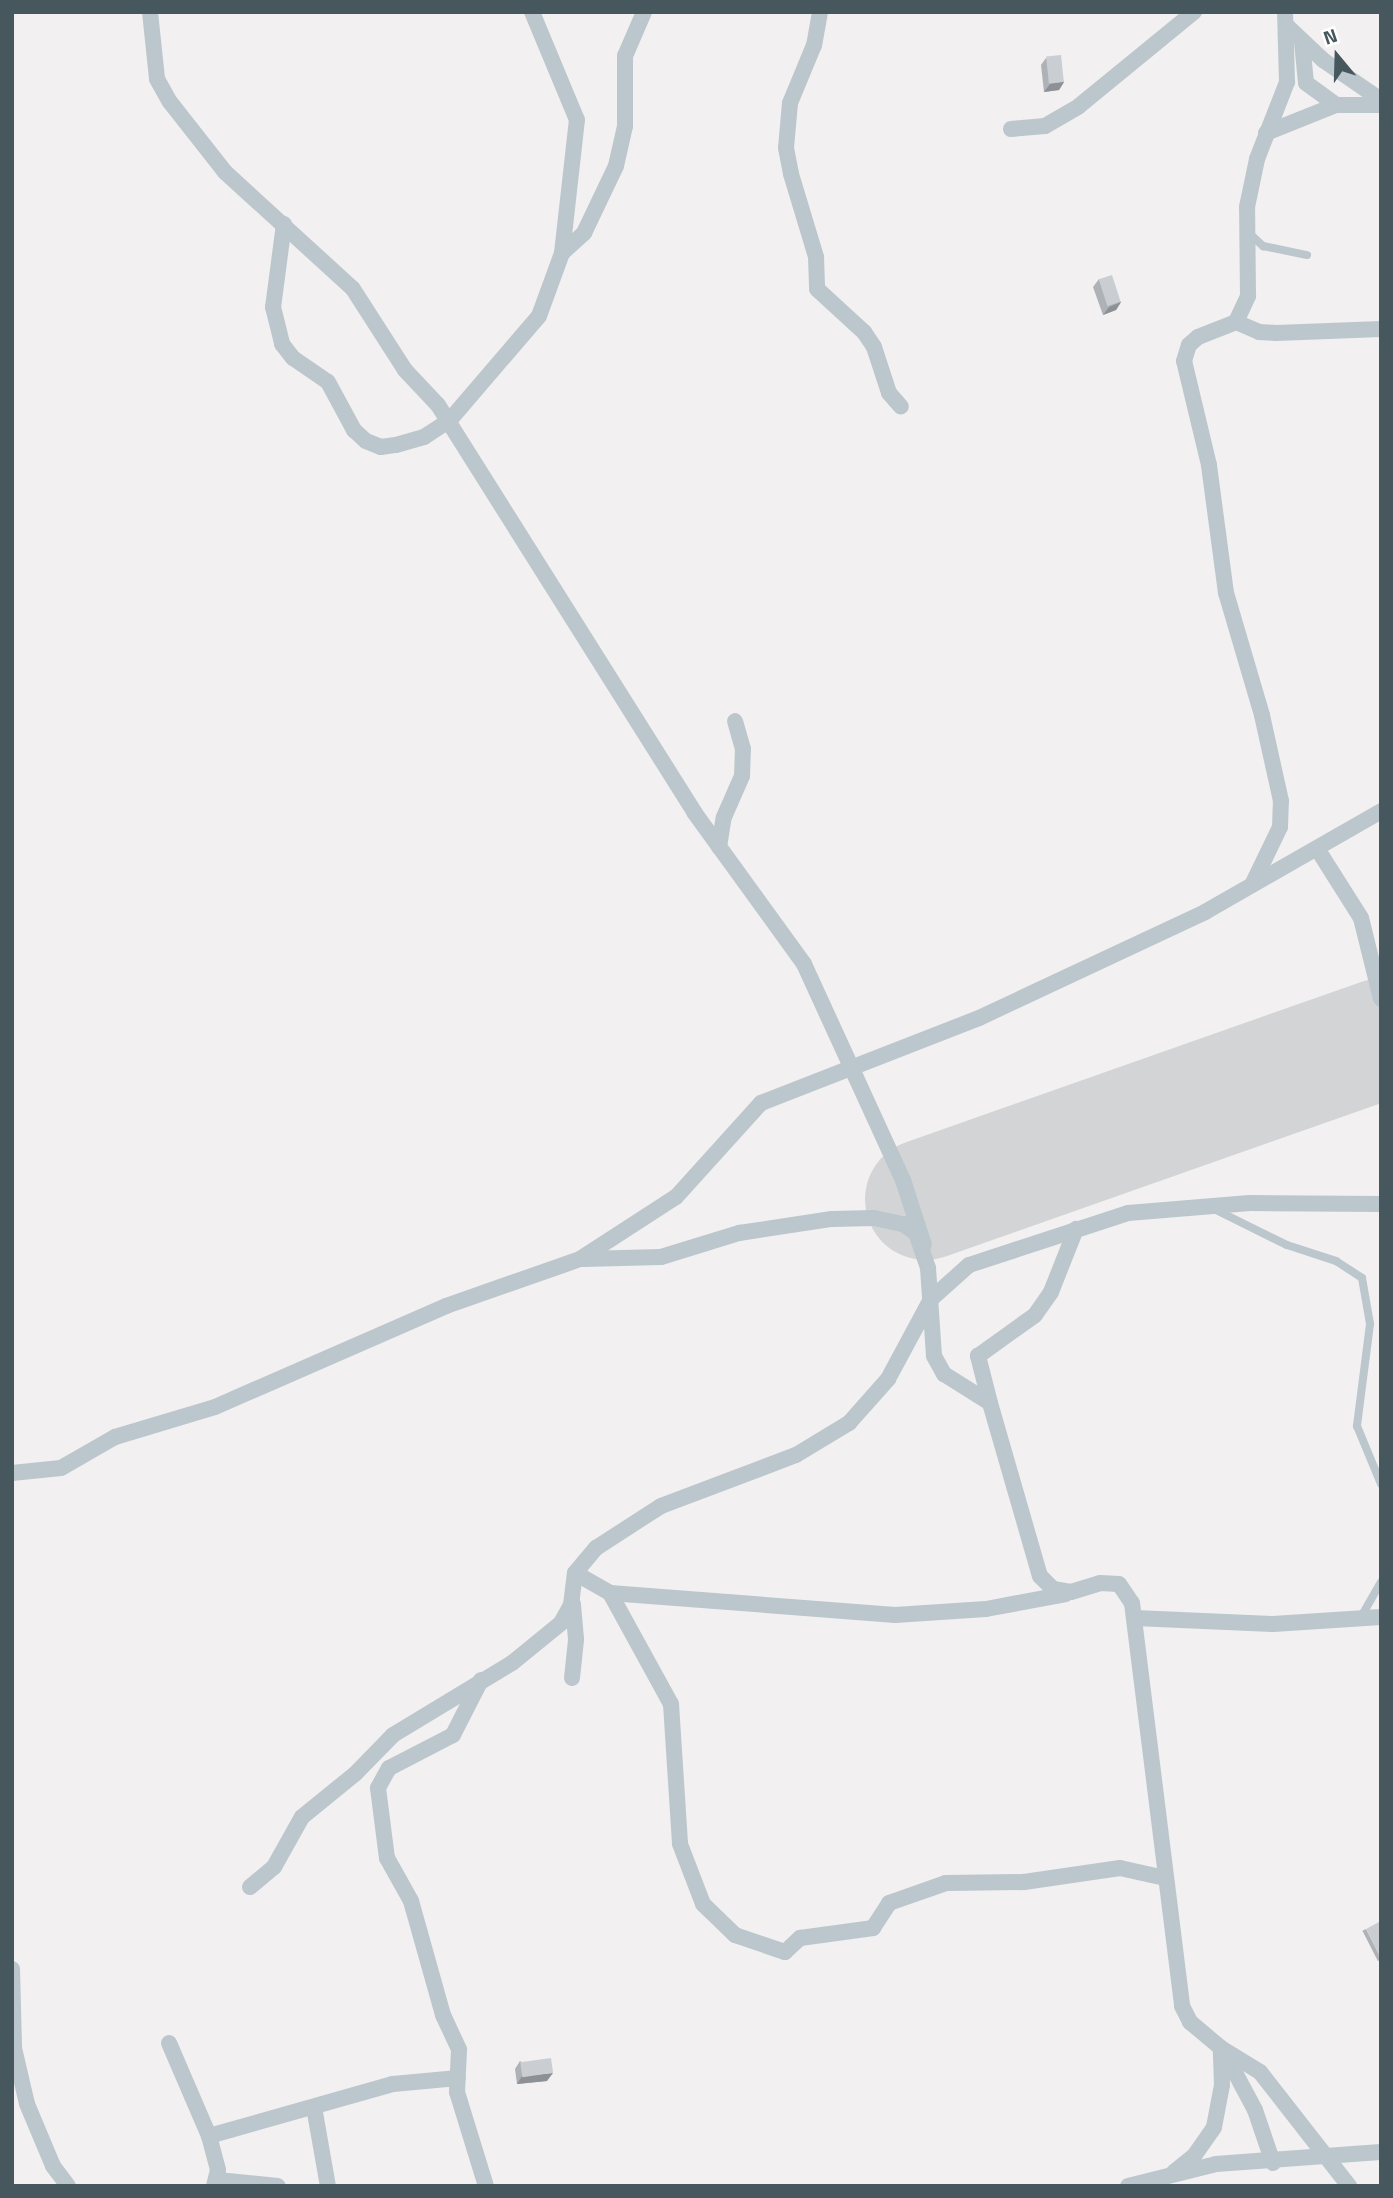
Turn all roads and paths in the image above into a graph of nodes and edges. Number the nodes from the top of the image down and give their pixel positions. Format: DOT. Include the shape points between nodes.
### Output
graph roads {
  1 [pos="150,12"];
  2 [pos="532,12"];
  3 [pos="644,12"];
  4 [pos="820,12"];
  5 [pos="1194,12"];
  6 [pos="1274,12"];
  7 [pos="1286,19"];
  8 [pos="1302,42"];
  9 [pos="1285,52"];
  10 [pos="1381,100"];
  11 [pos="1381,105"];
  12 [pos="1336,106"];
  13 [pos="1011,129"];
  14 [pos="1266,134"];
  15 [pos="284,224"];
  16 [pos="1246,229"];
  17 [pos="562,253"];
  18 [pos="1307,255"];
  19 [pos="1236,322"];
  20 [pos="1381,329"];
  21 [pos="901,407"];
  22 [pos="449,421"];
  23 [pos="735,721"];
  24 [pos="1381,811"];
  25 [pos="719,847"];
  26 [pos="1318,850"];
  27 [pos="1252,885"];
  28 [pos="1381,999"];
  29 [pos="848,1069"];
  30 [pos="1205,1204"];
  31 [pos="1381,1204"];
  32 [pos="1076,1229"];
  33 [pos="923,1245"];
  34 [pos="580,1259"];
  35 [pos="931,1299"];
  36 [pos="990,1403"];
  37 [pos="12,1473"];
  38 [pos="1381,1484"];
  39 [pos="575,1573"];
  40 [pos="1381,1582"];
  41 [pos="1071,1592"];
  42 [pos="610,1593"];
  43 [pos="573,1597"];
  44 [pos="1381,1617"];
  45 [pos="1135,1618"];
  46 [pos="1359,1619"];
  47 [pos="572,1678"];
  48 [pos="481,1680"];
  49 [pos="1166,1878"];
  50 [pos="250,1887"];
  51 [pos="12,1969"];
  52 [pos="169,2043"];
  53 [pos="1221,2048"];
  54 [pos="13,2049"];
  55 [pos="458,2078"];
  56 [pos="314,2107"];
  57 [pos="1300,2121"];
  58 [pos="209,2136"];
  59 [pos="1381,2152"];
  60 [pos="1349,2155"];
  61 [pos="1328,2159"];
  62 [pos="1273,2164"];
  63 [pos="1174,2172"];
  64 [pos="216,2183"];
  65 [pos="68,2186"];
  66 [pos="278,2186"];
  67 [pos="328,2186"];
  68 [pos="486,2186"];
  69 [pos="1128,2186"];
  70 [pos="1349,2186"];
  1 -- 15 [label="street" via="157,79 170,102 225,172"];
  2 -- 17 [label="street" via="577,120"];
  3 -- 17 [label="street" via="625,56 625,126 616,166 584,233"];
  4 -- 21 [label="street" via="814,45 790,103 789,161 816,257 817,289 864,332 874,347 889,393"];
  5 -- 13 [label="street" via="1079,106 1045,126"];
  6 -- 9 [label="street"];
  7 -- 8 [label="street"];
  7 -- 9 [label="street"];
  8 -- 10 [label="street"];
  8 -- 12 [label="street" via="1306,83"];
  9 -- 14 [label="street" via="1287,82"];
  11 -- 12 [label="street"];
  12 -- 14 [label="street"];
  14 -- 16 [label="street" via="1251,181"];
  15 -- 22 [label="street" via="353,289 405,370"];
  15 -- 22 [label="street" via="272,307 282,344 293,358 328,382 354,430 366,441 382,447 396,445 424,437"];
  16 -- 18 [label="lane" via="1263,246"];
  16 -- 19 [label="street" via="1248,296"];
  17 -- 22 [label="street" via="539,316 512,353"];
  19 -- 20 [label="street" via="1259,332 1276,333"];
  19 -- 27 [label="street" via="1198,337 1184,360 1209,465 1226,593 1259,704 1281,802 1280,827"];
  22 -- 25 [label="street"];
  23 -- 25 [label="street" via="743,749 742,776 724,817"];
  24 -- 26 [label="street"];
  25 -- 29 [label="street" via="804,964"];
  26 -- 27 [label="street"];
  26 -- 28 [label="street" via="1361,918"];
  27 -- 29 [label="street" via="1205,912 979,1018"];
  29 -- 33 [label="street" via="903,1180"];
  29 -- 34 [label="street" via="761,1102 676,1197"];
  30 -- 31 [label="street" via="1324,1200"];
  30 -- 32 [label="street" via="1128,1213"];
  30 -- 38 [label="lane" via="1287,1245 1336,1261 1362,1278 1370,1324 1357,1426"];
  32 -- 35 [label="street" via="969,1265"];
  32 -- 36 [label="street" via="1051,1292 1035,1315 978,1356"];
  33 -- 34 [label="street" via="904,1224 874,1218 832,1219 739,1233 661,1257"];
  33 -- 35 [label="street"];
  34 -- 37 [label="street" via="446,1306 226,1403 115,1437 61,1468"];
  35 -- 36 [label="street" via="929,1325 944,1374"];
  35 -- 39 [label="street" via="894,1369 849,1423 796,1455 661,1506 596,1548"];
  36 -- 41 [label="street" via="1040,1576 1053,1589"];
  39 -- 42 [label="street"];
  39 -- 43 [label="street"];
  40 -- 46 [label="lane"];
  41 -- 42 [label="street" via="986,1609 895,1615"];
  41 -- 45 [label="street" via="1100,1583 1119,1584 1128,1592"];
  42 -- 49 [label="street" via="671,1704 675,1820 685,1857 710,1916 735,1935 785,1952 800,1938 873,1928 889,1903 946,1883 1024,1882 1120,1868"];
  43 -- 47 [label="street" via="576,1639"];
  43 -- 48 [label="street" via="561,1623 549,1634"];
  44 -- 46 [label="street"];
  45 -- 46 [label="street" via="1273,1624"];
  45 -- 49 [label="street"];
  48 -- 50 [label="street" via="393,1735 355,1774 302,1817 274,1867"];
  48 -- 55 [label="street" via="453,1735 389,1768 378,1788 387,1858 421,1930 443,2015 460,2050"];
  49 -- 53 [label="street" via="1182,2006 1190,2022"];
  51 -- 54 [label="street"];
  52 -- 58 [label="street"];
  53 -- 57 [label="street" via="1260,2072"];
  53 -- 62 [label="street" via="1255,2110"];
  53 -- 63 [label="street" via="1222,2085 1214,2127 1203,2146"];
  54 -- 65 [label="street" via="32,2120"];
  55 -- 56 [label="street" via="409,2080"];
  55 -- 68 [label="street" via="464,2117"];
  56 -- 58 [label="street"];
  56 -- 67 [label="street"];
  57 -- 60 [label="street"];
  57 -- 61 [label="street"];
  58 -- 64 [label="street"];
  59 -- 60 [label="street"];
  60 -- 61 [label="street"];
  61 -- 62 [label="street"];
  61 -- 70 [label="street"];
  62 -- 63 [label="street" via="1216,2164"];
  63 -- 69 [label="street"];
  64 -- 66 [label="street"];
}
